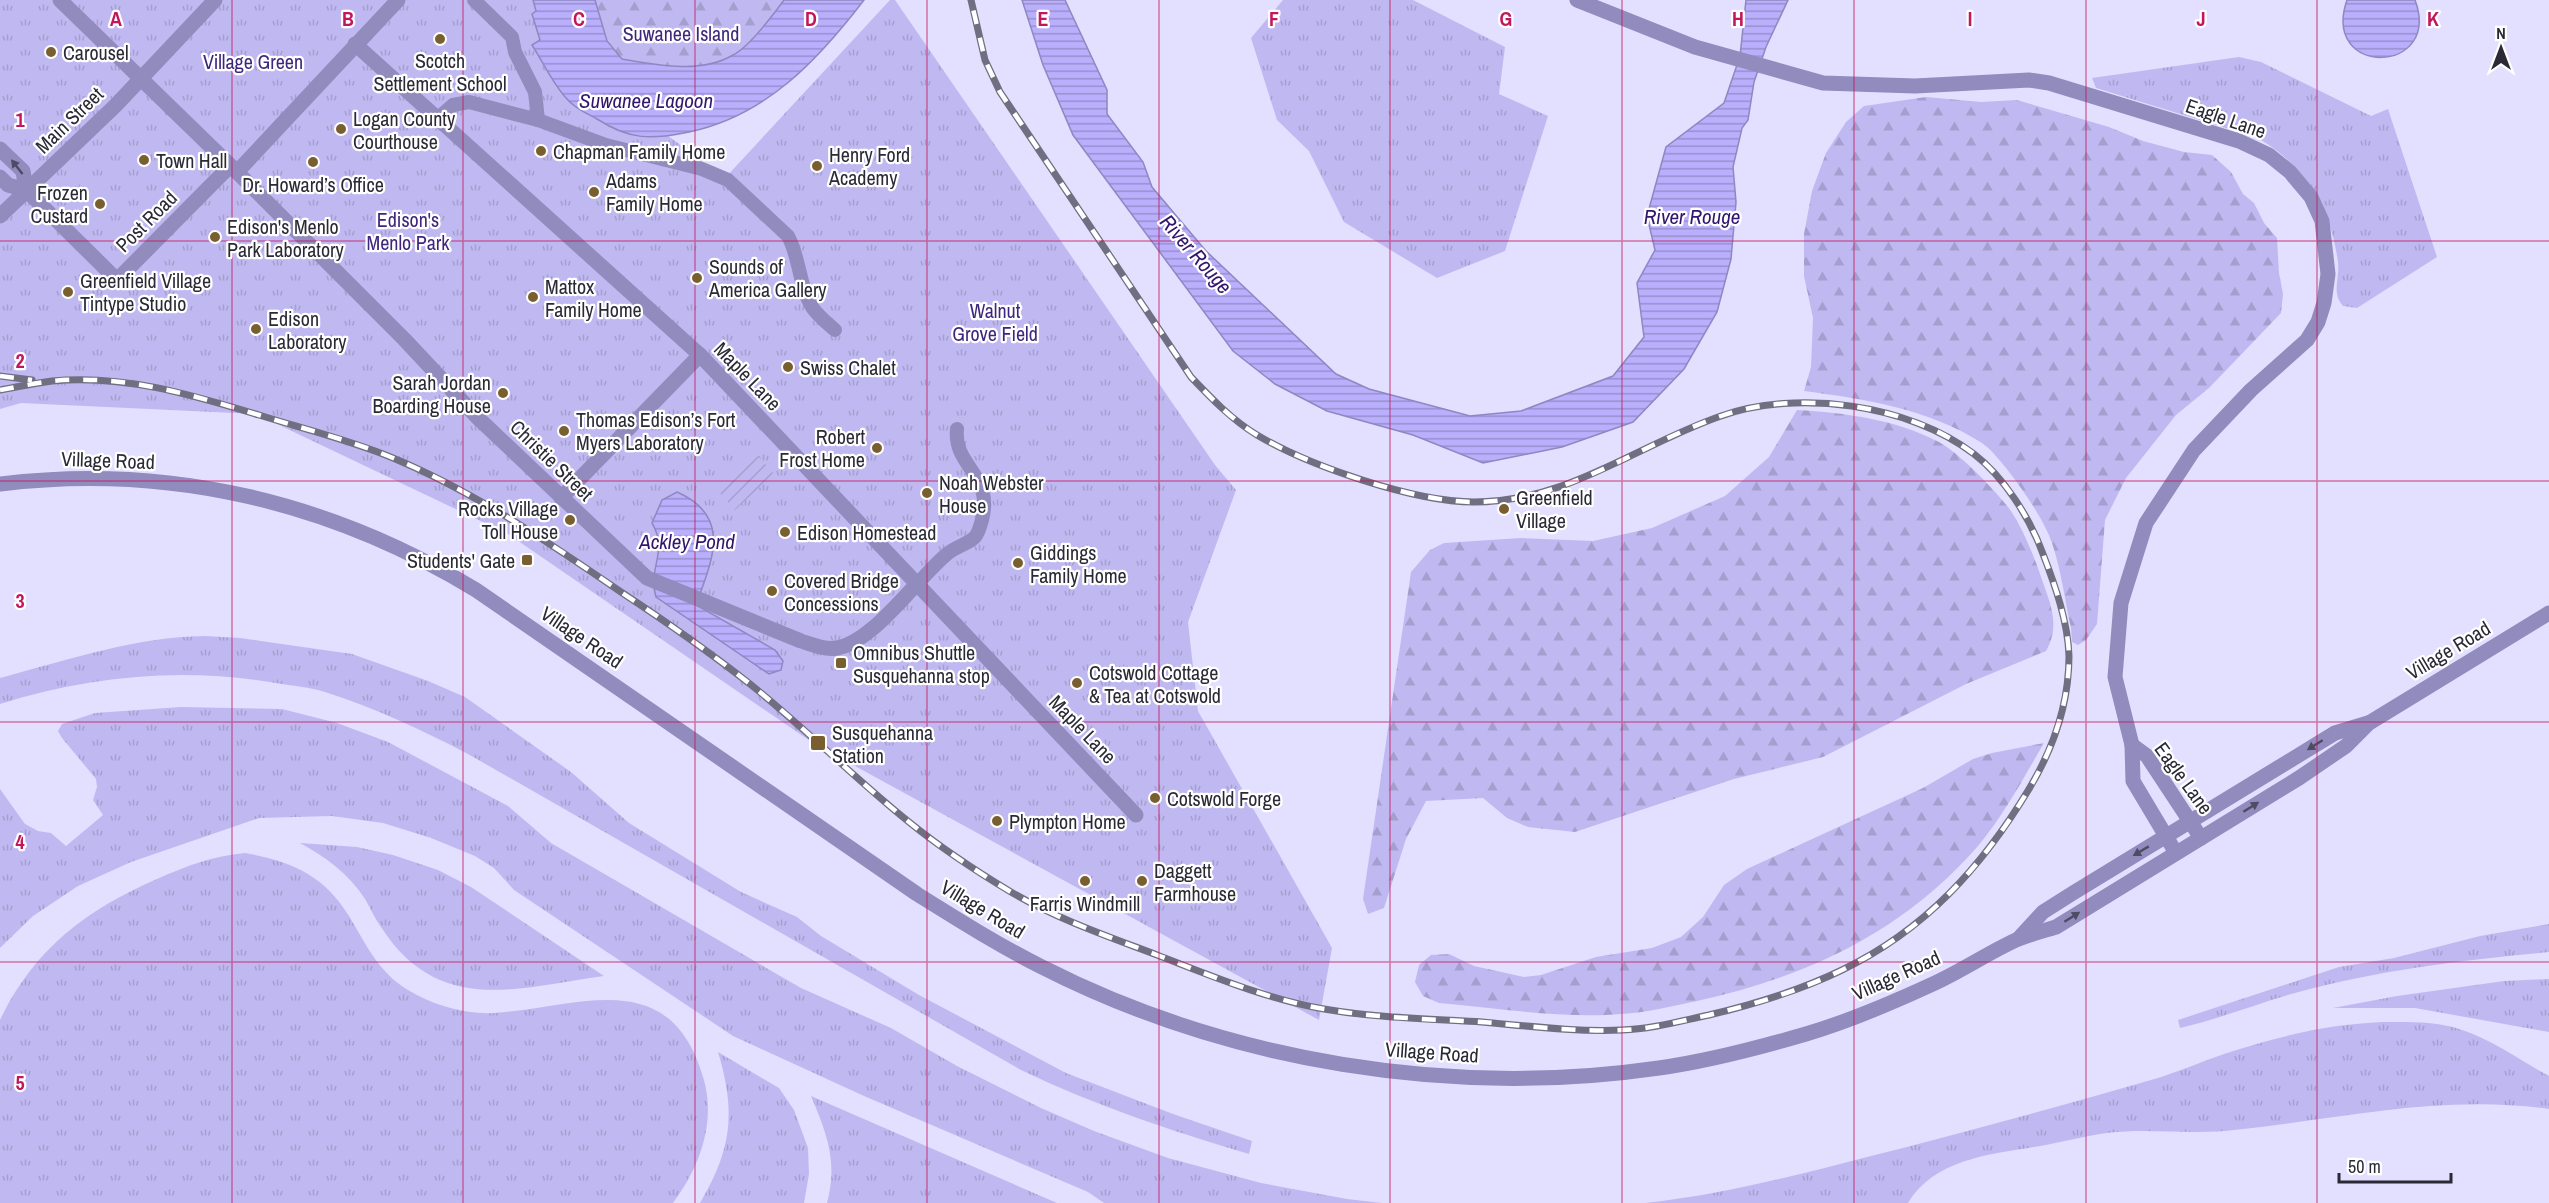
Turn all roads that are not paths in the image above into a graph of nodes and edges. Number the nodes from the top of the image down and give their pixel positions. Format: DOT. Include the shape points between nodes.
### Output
graph roads {
  1 [pos="60,0"];
  2 [pos="215,0"];
  3 [pos="398,0"];
  4 [pos="474,0"];
  5 [pos="1577,0"];
  6 [pos="355,44"];
  7 [pos="141,79"];
  8 [pos="437,118"];
  9 [pos="538,120"];
  10 [pos="0,149"];
  11 [pos="234,169"];
  12 [pos="0,177"];
  13 [pos="26,190"];
  14 [pos="0,216"];
  15 [pos="835,330"];
  16 [pos="700,355"];
  17 [pos="957,429"];
  18 [pos="0,484"];
  19 [pos="561,498"];
  20 [pos="917,584"];
  21 [pos="2549,613"];
  22 [pos="2369,723"];
  23 [pos="2132,745"];
  24 [pos="1136,815"];
  25 [pos="2191,821"];
  26 [pos="2166,836"];
  27 [pos="2201,838"];
  28 [pos="2176,853"];
  29 [pos="2018,939"];
  1 -- 7 [label="street, Christie Street"];
  2 -- 7 [label="street, Main Street"];
  3 -- 6 [label="street"];
  4 -- 9 [label="street" via="512,37 515,52 536,92"];
  5 -- 23 [label="street, Eagle Lane" via="1695,47 1823,83 2049,83 2239,141 2269,155 2290,171 2311,197 2322,221 2328,274 2318,322 2307,340 2251,390 2194,450 2145,523 2121,603 2115,677"];
  6 -- 8 [label="street, Maple Lane"];
  6 -- 11 [label="street, Post Road" via="311,95"];
  7 -- 11 [label="street, Christie Street"];
  7 -- 13 [label="street, Main Street"];
  8 -- 9 [label="street" via="453,105 469,102"];
  8 -- 16 [label="street, Maple Lane"];
  9 -- 15 [label="street" via="606,145 702,169 728,180 788,236 812,307"];
  13 -- 10 [label="street, one-way" via="23,171"];
  11 -- 13 [label="street, Post Road" via="117,280"];
  11 -- 19 [label="street, Christie Street"];
  12 -- 13 [label="street" via="8,185"];
  13 -- 14 [label="street, Main Street"];
  16 -- 19 [label="street"];
  16 -- 20 [label="street, Maple Lane"];
  17 -- 20 [label="street" via="960,450 983,488 983,516 974,538 947,554"];
  18 -- 29 [label="street, Village Road" via="104,478 212,489 285,504 385,540 496,602 917,894 974,929 1042,967 1129,1006 1270,1050 1364,1067 1445,1075 1548,1078 1659,1068 1757,1047 1850,1018 1935,983"];
  19 -- 20 [label="street, Christie Street" via="647,578 820,648 851,644"];
  20 -- 24 [label="street, Maple Lane"];
  21 -- 22 [label="street, Village Road"];
  22 -- 25 [label="street, Village Road, one-way" via="2335,733"];
  27 -- 22 [label="street, Village Road, one-way" via="2346,747"];
  23 -- 25 [label="street, Eagle Lane" via="2147,756"];
  23 -- 26 [label="street, Eagle Lane" via="2133,781"];
  25 -- 26 [label="street, Village Road"];
  25 -- 27 [label="street, Eagle Lane"];
  26 -- 28 [label="street, Eagle Lane"];
  26 -- 29 [label="street, Village Road, one-way" via="2043,912"];
  27 -- 28 [label="street, Village Road"];
  29 -- 28 [label="street, Village Road, one-way" via="2056,927"];
}
